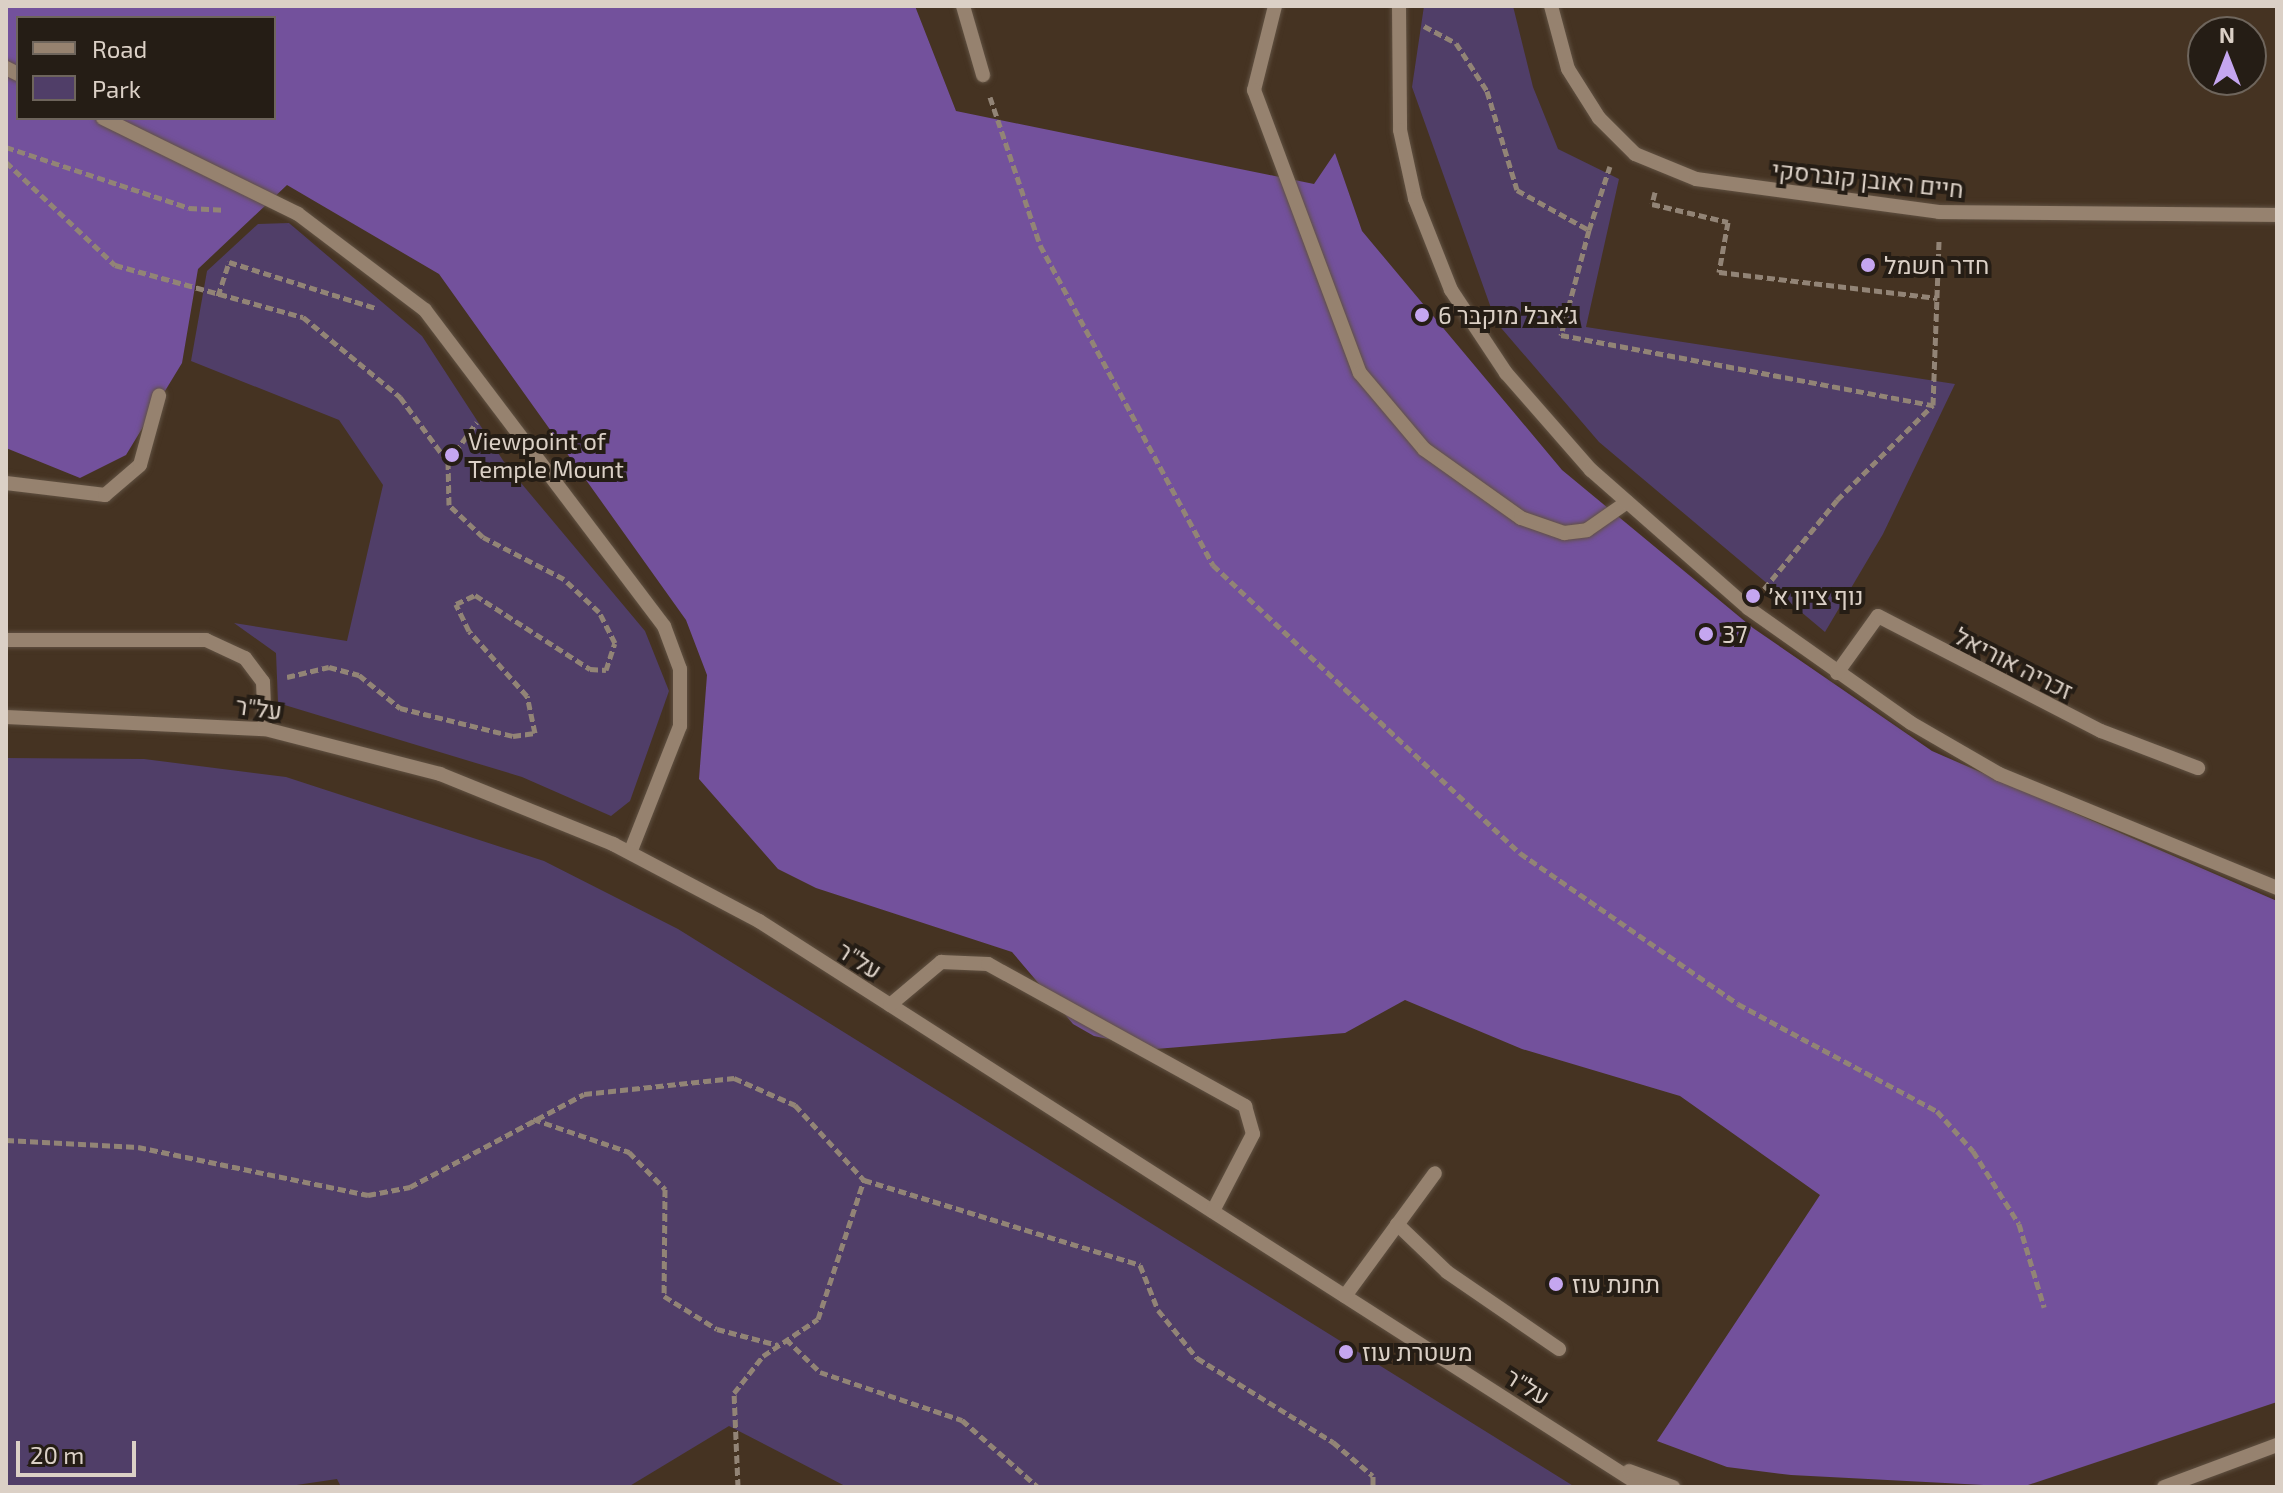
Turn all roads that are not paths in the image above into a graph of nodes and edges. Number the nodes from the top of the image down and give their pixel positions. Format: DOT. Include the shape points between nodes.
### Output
graph roads {
  1 [pos="963,6"];
  2 [pos="1275,6"];
  3 [pos="1551,6"];
  4 [pos="1399,10"];
  5 [pos="983,75"];
  6 [pos="107,120"];
  7 [pos="2277,215"];
  8 [pos="159,396"];
  9 [pos="6,483"];
  10 [pos="1627,502"];
  11 [pos="6,640"];
  12 [pos="1837,673"];
  13 [pos="6,717"];
  14 [pos="265,729"];
  15 [pos="2198,768"];
  16 [pos="630,853"];
  17 [pos="2277,888"];
  18 [pos="890,1005"];
  19 [pos="1435,1173"];
  20 [pos="1213,1211"];
  21 [pos="1397,1224"];
  22 [pos="1345,1296"];
  23 [pos="1559,1349"];
  24 [pos="2277,1445"];
  25 [pos="1606,1462"];
  26 [pos="1643,1487"];
  27 [pos="1673,1487"];
  28 [pos="2164,1487"];
  1 -- 5 [label="street"];
  2 -- 10 [label="street" via="1254,90 1360,373 1424,449 1521,518 1564,533 1587,530"];
  3 -- 7 [label="street, חיים ראובן קוברסקי" via="1568,69 1618,140 1660,167 1750,189 1939,212"];
  4 -- 10 [label="street" via="1400,130 1415,199 1451,290 1506,373"];
  6 -- 16 [label="street" via="298,214 425,310 664,626 680,669 680,726"];
  8 -- 9 [label="street" via="140,465 105,495"];
  10 -- 12 [label="street" via="1748,608"];
  11 -- 14 [label="street" via="206,640 245,658 263,682"];
  12 -- 15 [label="street, זכריה אוריאל" via="1878,616 2101,731"];
  12 -- 17 [label="street" via="1999,774"];
  13 -- 14 [label="street, על\"ר"];
  14 -- 16 [label="street, על\"ר" via="440,774"];
  16 -- 18 [label="street, על\"ר" via="759,921"];
  18 -- 20 [label="street, על\"ר"];
  18 -- 20 [label="street" via="941,962 988,964 1245,1106 1253,1134"];
  19 -- 21 [label="street"];
  20 -- 22 [label="street, על\"ר"];
  21 -- 22 [label="street"];
  21 -- 23 [label="street" via="1447,1272"];
  22 -- 25 [label="street, על\"ר"];
  24 -- 28 [label="street"];
  25 -- 26 [label="street, על\"ר"];
  25 -- 27 [label="street, על\"ר"];
}
